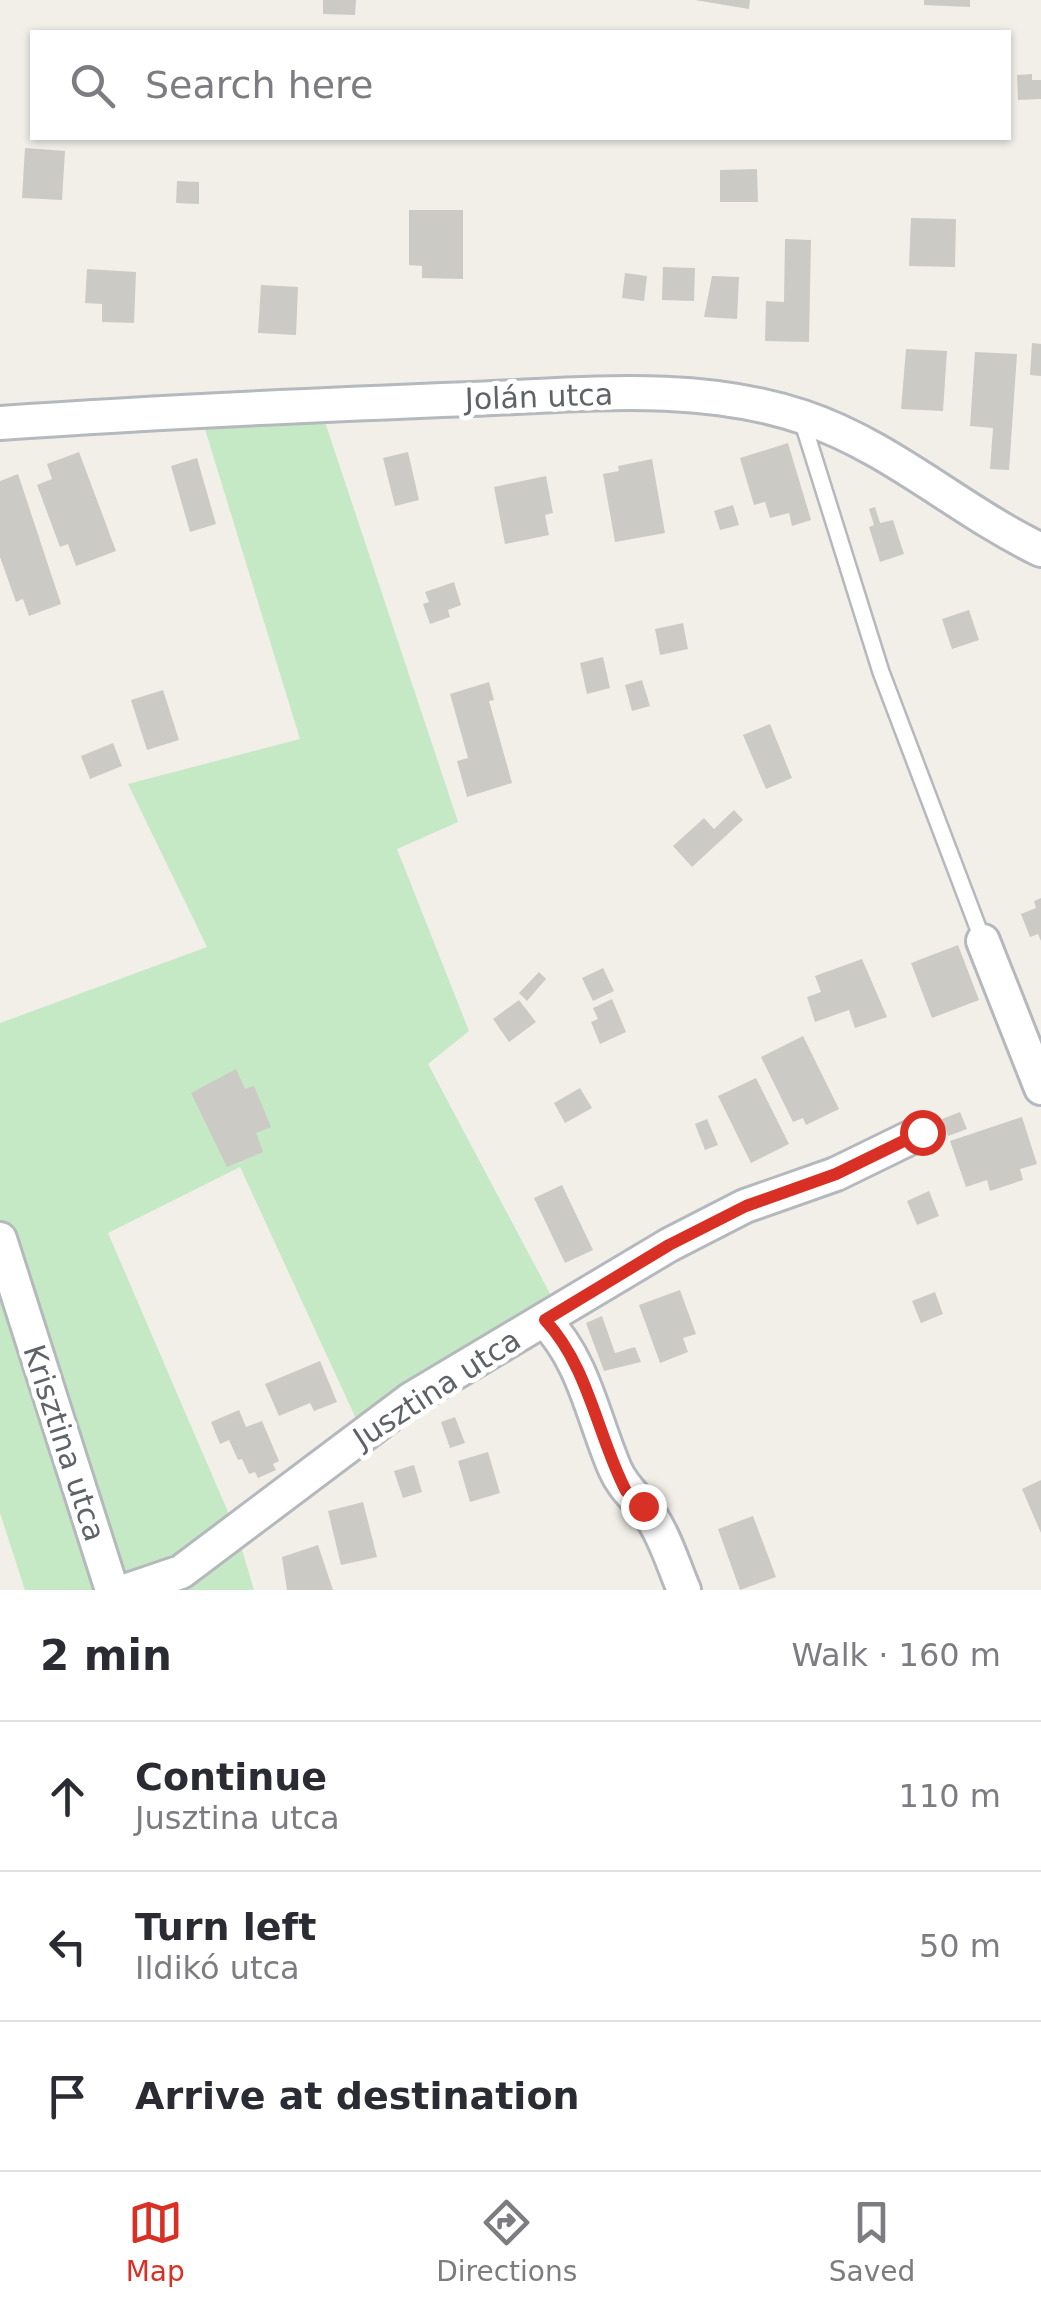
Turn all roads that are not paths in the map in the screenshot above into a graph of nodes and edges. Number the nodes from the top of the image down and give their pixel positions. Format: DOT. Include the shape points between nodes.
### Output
graph roads {
  1 [pos="801,416"];
  2 [pos="0,423"];
  3 [pos="1041,550"];
  4 [pos="983,941"];
  5 [pos="1041,1088"];
  6 [pos="922,1132"];
  7 [pos="0,1239"];
  8 [pos="545,1320"];
  9 [pos="112,1590"];
  10 [pos="128,1590"];
  11 [pos="684,1590"];
  1 -- 2 [label="street, Jolán utca" via="652,393"];
  1 -- 3 [label="street, Jolán utca" via="892,456"];
  1 -- 4 [label="lane" via="881,672"];
  4 -- 5 [label="street"];
  6 -- 8 [label="street, Jusztina utca" via="836,1174 746,1206"];
  7 -- 9 [label="street, Krisztina utca"];
  8 -- 10 [label="street, Jusztina utca" via="411,1399 182,1572"];
  8 -- 11 [label="street" via="577,1366 615,1470 654,1521"];
}
